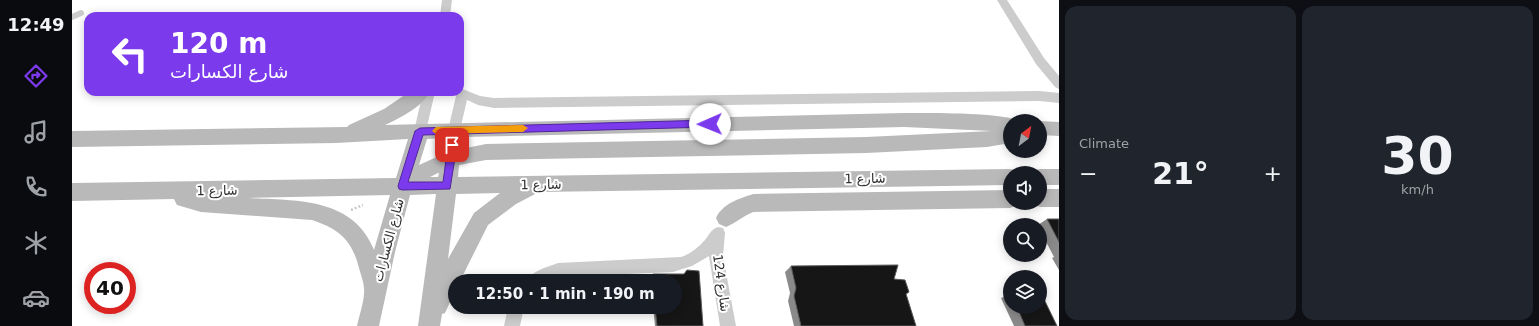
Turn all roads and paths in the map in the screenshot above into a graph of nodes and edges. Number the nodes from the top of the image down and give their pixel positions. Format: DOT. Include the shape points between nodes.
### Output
graph roads {
  1 [pos="447,0"];
  2 [pos="1002,0"];
  3 [pos="446,12"];
  4 [pos="81,13"];
  5 [pos="72,17"];
  6 [pos="1059,84"];
  7 [pos="464,94"];
  8 [pos="416,96"];
  9 [pos="427,96"];
  10 [pos="460,96"];
  11 [pos="1059,98"];
  12 [pos="1003,124"];
  13 [pos="454,130"];
  14 [pos="420,131"];
  15 [pos="336,135"];
  16 [pos="1003,136"];
  17 [pos="72,138"];
  18 [pos="450,160"];
  19 [pos="1003,177"];
  20 [pos="1047,177"];
  21 [pos="1059,177"];
  22 [pos="537,184"];
  23 [pos="402,186"];
  24 [pos="447,186"];
  25 [pos="72,192"];
  26 [pos="149,192"];
  27 [pos="1047,198"];
  28 [pos="1059,198"];
  29 [pos="1003,199"];
  30 [pos="394,213"];
  31 [pos="336,220"];
  32 [pos="722,226"];
  33 [pos="548,274"];
  34 [pos="375,288"];
  35 [pos="515,314"];
  36 [pos="429,323"];
  37 [pos="368,326"];
  38 [pos="512,326"];
  39 [pos="728,326"];
  1 -- 3 [label="street"];
  2 -- 6 [label="street" via="1040,61"];
  4 -- 5 [label="lane"];
  7 -- 11 [label="street" via="494,103 1039,96"];
  8 -- 15 [label="street" via="379,120"];
  9 -- 14 [label="street"];
  10 -- 13 [label="street"];
  12 -- 13 [label="street" via="889,120"];
  13 -- 14 [label="street"];
  13 -- 18 [label="street"];
  14 -- 15 [label="street"];
  14 -- 23 [label="street, شارع الكسارات"];
  15 -- 17 [label="street"];
  16 -- 18 [label="street" via="866,145 486,152"];
  18 -- 23 [label="street" via="424,171"];
  18 -- 24 [label="street"];
  19 -- 22 [label="street, شارع 1"];
  20 -- 21 [label="street"];
  22 -- 24 [label="street, شارع 1"];
  22 -- 36 [label="street" via="509,198 481,219"];
  23 -- 24 [label="street, شارع 1"];
  23 -- 26 [label="street, شارع 1"];
  23 -- 30 [label="street, شارع الكسارات"];
  24 -- 36 [label="street"];
  25 -- 26 [label="street, شارع 1"];
  26 -- 31 [label="street" via="202,203 312,211"];
  27 -- 28 [label="street"];
  29 -- 32 [label="street" via="753,203 737,209"];
  30 -- 31 [label="path" via="372,205 363,205 355,207"];
  30 -- 34 [label="street, شارع الكسارات"];
  31 -- 34 [label="street" via="357,237 367,254"];
  32 -- 33 [label="street" via="702,253 682,264 558,270"];
  32 -- 39 [label="street, شارع 124" via="716,256"];
  34 -- 37 [label="street, شارع الكسارات"];
  35 -- 38 [label="street"];
}
